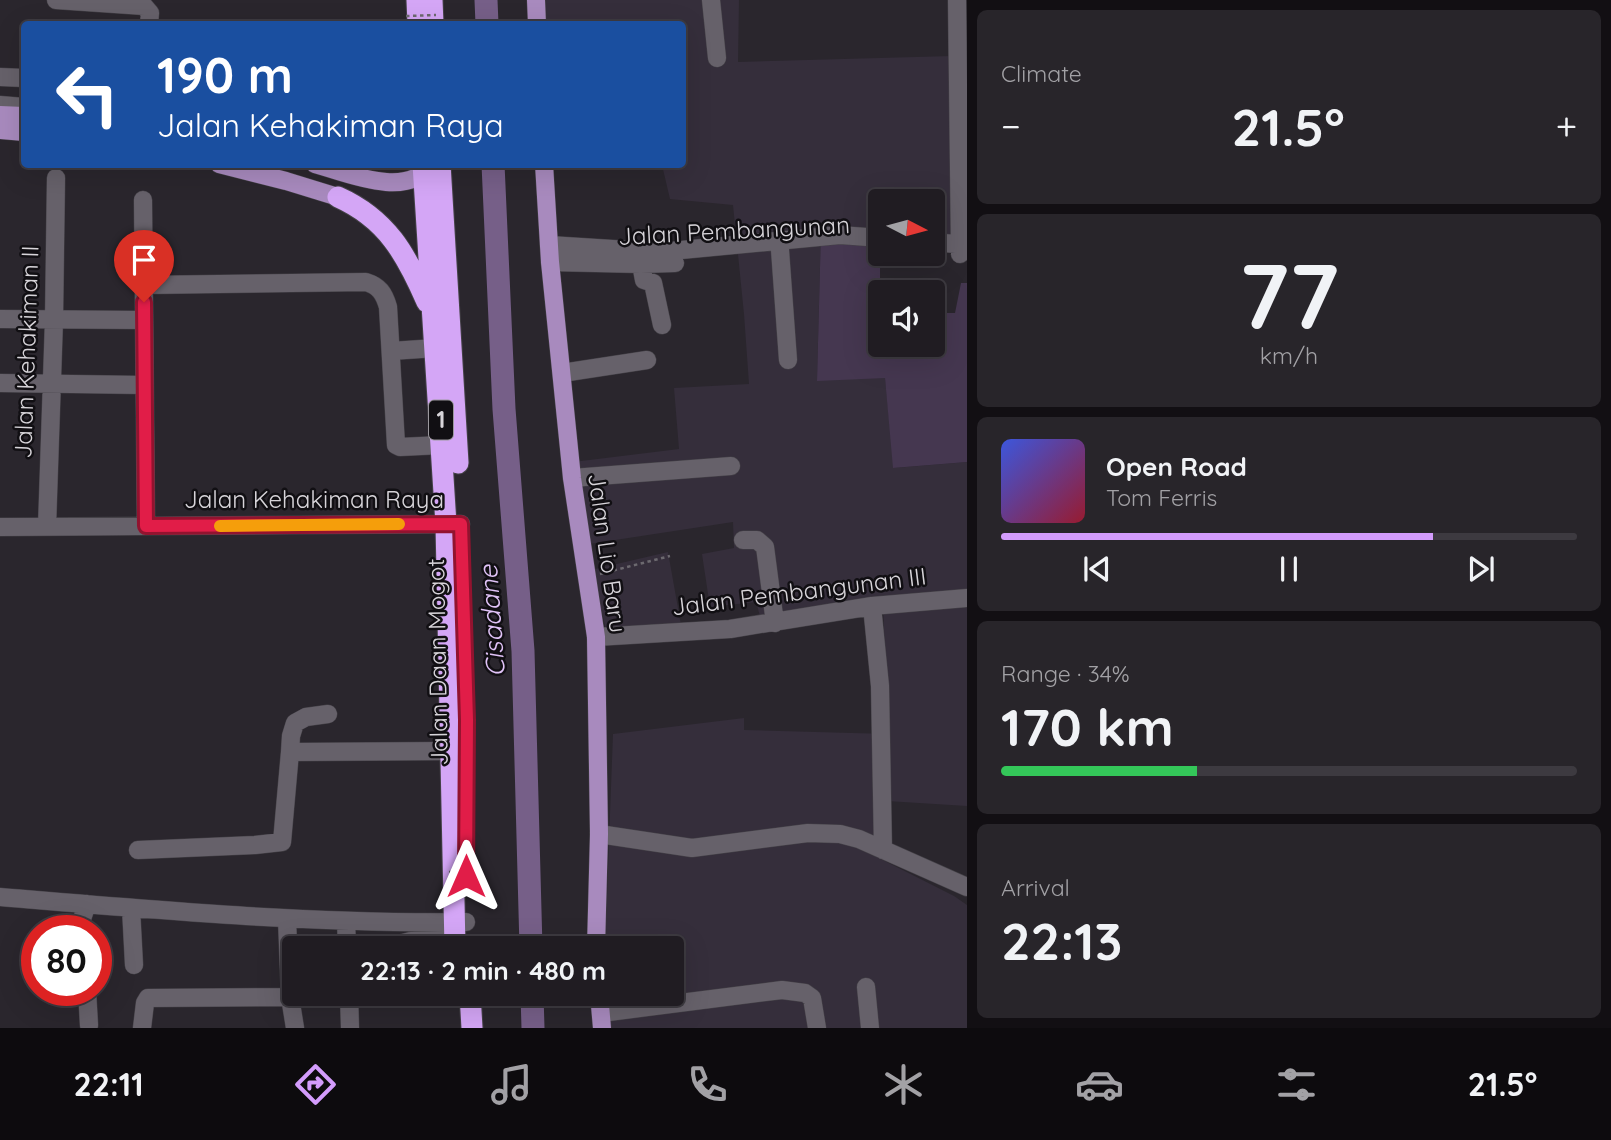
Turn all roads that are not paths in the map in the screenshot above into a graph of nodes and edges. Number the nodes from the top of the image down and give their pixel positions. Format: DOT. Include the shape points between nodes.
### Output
graph roads {
  1 [pos="57,0"];
  2 [pos="536,0"];
  3 [pos="710,0"];
  4 [pos="957,0"];
  5 [pos="81,1"];
  6 [pos="150,19"];
  7 [pos="537,21"];
  8 [pos="717,58"];
  9 [pos="963,76"];
  10 [pos="0,77"];
  11 [pos="21,78"];
  12 [pos="0,105"];
  13 [pos="21,107"];
  14 [pos="0,115"];
  15 [pos="21,116"];
  16 [pos="0,130"];
  17 [pos="21,132"];
  18 [pos="235,168"];
  19 [pos="331,168"];
  20 [pos="428,168"];
  21 [pos="429,168"];
  22 [pos="429,168"];
  23 [pos="544,168"];
  24 [pos="964,177"];
  25 [pos="56,178"];
  26 [pos="338,197"];
  27 [pos="143,200"];
  28 [pos="868,237"];
  29 [pos="945,245"];
  30 [pos="868,247"];
  31 [pos="964,249"];
  32 [pos="780,250"];
  33 [pos="945,251"];
  34 [pos="549,253"];
  35 [pos="641,264"];
  36 [pos="144,285"];
  37 [pos="434,316"];
  38 [pos="0,319"];
  39 [pos="54,320"];
  40 [pos="144,320"];
  41 [pos="662,325"];
  42 [pos="436,348"];
  43 [pos="391,351"];
  44 [pos="647,360"];
  45 [pos="788,360"];
  46 [pos="562,373"];
  47 [pos="0,383"];
  48 [pos="51,384"];
  49 [pos="144,385"];
  50 [pos="442,446"];
  51 [pos="731,466"];
  52 [pos="572,478"];
  53 [pos="454,524"];
  54 [pos="146,526"];
  55 [pos="0,527"];
  56 [pos="47,527"];
  57 [pos="743,540"];
  58 [pos="967,598"];
  59 [pos="872,607"];
  60 [pos="775,623"];
  61 [pos="596,637"];
  62 [pos="328,714"];
  63 [pos="452,751"];
  64 [pos="290,752"];
  65 [pos="598,834"];
  66 [pos="138,850"];
  67 [pos="883,850"];
  68 [pos="967,887"];
  69 [pos="0,897"];
  70 [pos="87,904"];
  71 [pos="131,908"];
  72 [pos="83,915"];
  73 [pos="288,919"];
  74 [pos="346,920"];
  75 [pos="288,936"];
  76 [pos="347,936"];
  77 [pos="459,936"];
  78 [pos="596,936"];
  79 [pos="134,965"];
  80 [pos="866,987"];
  81 [pos="282,997"];
  82 [pos="88,1006"];
  83 [pos="291,1006"];
  84 [pos="349,1006"];
  85 [pos="459,1006"];
  86 [pos="471,1006"];
  87 [pos="601,1020"];
  88 [pos="89,1026"];
  89 [pos="142,1028"];
  90 [pos="295,1028"];
  91 [pos="350,1028"];
  92 [pos="461,1028"];
  93 [pos="472,1028"];
  94 [pos="817,1028"];
  95 [pos="870,1028"];
  1 -- 5 [label="street"];
  2 -- 7 [label="main road"];
  3 -- 8 [label="street"];
  4 -- 9 [label="street"];
  5 -- 6 [label="street" via="144,6"];
  9 -- 24 [label="street"];
  10 -- 11 [label="street"];
  12 -- 13 [label="street"];
  14 -- 15 [label="main road"];
  16 -- 17 [label="main road"];
  18 -- 26 [label="main road"];
  19 -- 20 [label="main road" via="390,183 411,182"];
  21 -- 37 [label="highway, Jalan Daan Mogot / 1"];
  22 -- 53 [label="highway, Jalan Daan Mogot / 1" via="452,349"];
  23 -- 34 [label="main road, Jalan Lio Baru"];
  24 -- 31 [label="street"];
  25 -- 39 [label="street, Jalan Kehakiman II"];
  26 -- 37 [label="highway" via="360,206 383,227 412,267"];
  27 -- 36 [label="street"];
  28 -- 34 [label="street, Jalan Pembangunan" via="840,235 660,252"];
  29 -- 31 [label="street"];
  30 -- 32 [label="street, Jalan Pembangunan"];
  31 -- 33 [label="street"];
  32 -- 35 [label="street, Jalan Pembangunan"];
  32 -- 45 [label="street"];
  34 -- 35 [label="street, Jalan Pembangunan"];
  34 -- 46 [label="main road, Jalan Lio Baru"];
  35 -- 41 [label="street" via="642,278 653,283"];
  36 -- 40 [label="street"];
  36 -- 43 [label="street" via="366,282 379,288 386,300"];
  37 -- 42 [label="highway, Jalan Daan Mogot / 1"];
  38 -- 39 [label="street"];
  39 -- 40 [label="street"];
  39 -- 48 [label="street, Jalan Kehakiman II"];
  40 -- 49 [label="street"];
  42 -- 43 [label="street"];
  42 -- 50 [label="highway, Jalan Daan Mogot / 1"];
  43 -- 50 [label="street" via="396,445"];
  44 -- 46 [label="street"];
  46 -- 52 [label="main road, Jalan Lio Baru"];
  47 -- 48 [label="street"];
  48 -- 49 [label="street"];
  48 -- 56 [label="street, Jalan Kehakiman II"];
  49 -- 54 [label="street"];
  50 -- 53 [label="highway, Jalan Daan Mogot / 1"];
  51 -- 52 [label="street"];
  52 -- 61 [label="main road, Jalan Lio Baru"];
  53 -- 54 [label="street, Jalan Kehakiman Raya"];
  53 -- 63 [label="highway, Jalan Daan Mogot / 1"];
  53 -- 77 [label="highway, Jalan Daan Mogot / 1" via="467,720"];
  54 -- 56 [label="street, Jalan Kehakiman Raya"];
  55 -- 56 [label="street, Jalan Kehakiman Raya"];
  57 -- 60 [label="street" via="757,540 765,547"];
  58 -- 59 [label="street, Jalan Pembangunan III"];
  59 -- 60 [label="street, Jalan Pembangunan III"];
  59 -- 67 [label="street" via="880,687"];
  60 -- 61 [label="street, Jalan Pembangunan III"];
  61 -- 65 [label="main road, Jalan Lio Baru"];
  62 -- 64 [label="street" via="295,723"];
  63 -- 64 [label="street"];
  63 -- 77 [label="highway, Jalan Daan Mogot / 1"];
  64 -- 66 [label="street" via="282,842"];
  65 -- 67 [label="street" via="692,848 808,833 840,834"];
  65 -- 78 [label="main road, Jalan Lio Baru"];
  67 -- 68 [label="street"];
  69 -- 70 [label="street"];
  70 -- 71 [label="street"];
  70 -- 72 [label="street"];
  71 -- 73 [label="street"];
  71 -- 79 [label="street"];
  73 -- 74 [label="street"];
  73 -- 75 [label="street"];
  74 -- 76 [label="street"];
  74 -- 77 [label="street"];
  80 -- 95 [label="street"];
  81 -- 89 [label="street" via="148,998"];
  82 -- 88 [label="street"];
  83 -- 90 [label="street"];
  84 -- 91 [label="street"];
  85 -- 92 [label="highway"];
  86 -- 93 [label="highway"];
  87 -- 94 [label="street" via="782,990 812,998"];
}
